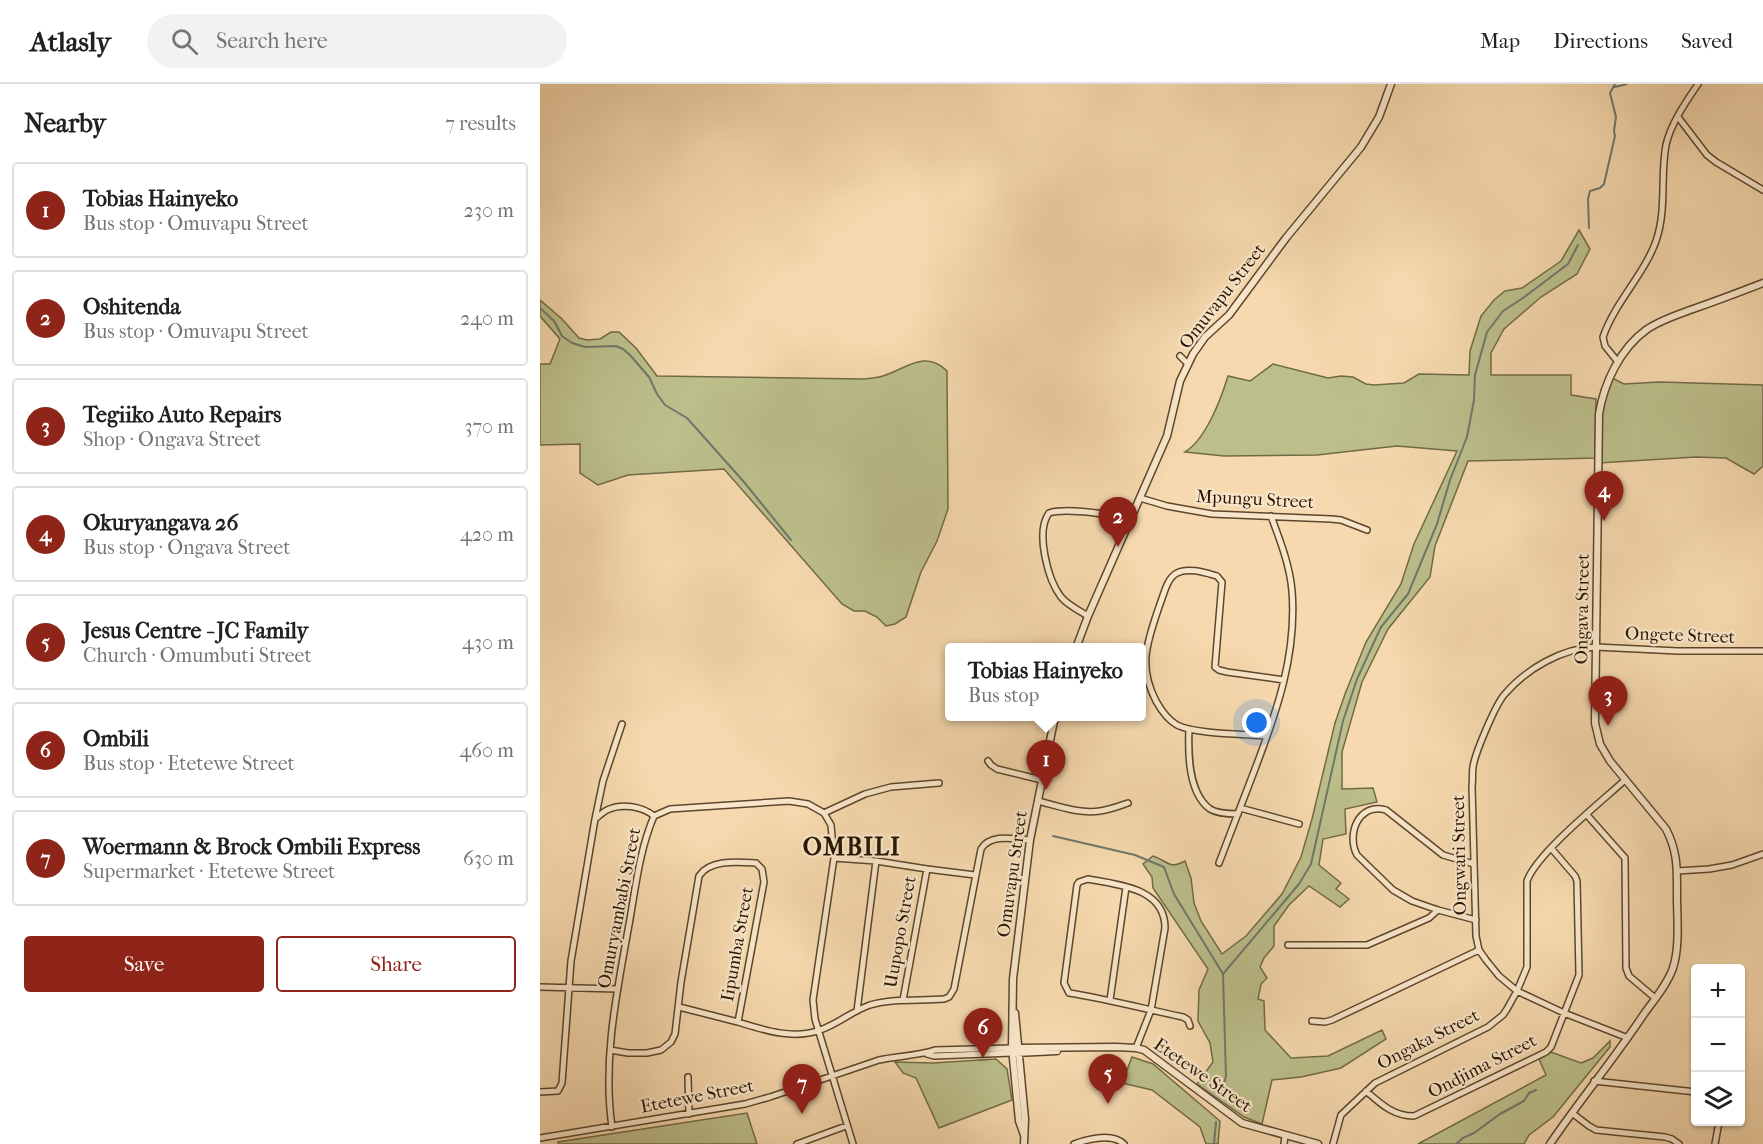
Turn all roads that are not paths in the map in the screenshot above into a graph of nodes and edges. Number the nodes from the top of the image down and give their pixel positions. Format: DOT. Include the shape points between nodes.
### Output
graph roads {
  1 [pos="1391,84"];
  2 [pos="1698,84"];
  3 [pos="1678,117"];
  4 [pos="1763,190"];
  5 [pos="1763,283"];
  6 [pos="1180,356"];
  7 [pos="1618,362"];
  8 [pos="1188,364"];
  9 [pos="1140,498"];
  10 [pos="1271,516"];
  11 [pos="1130,518"];
  12 [pos="1367,531"];
  13 [pos="1088,616"];
  14 [pos="1078,643"];
  15 [pos="1596,647"];
  16 [pos="1763,651"];
  17 [pos="1146,652"];
  18 [pos="1146,672"];
  19 [pos="1284,680"];
  20 [pos="1054,721"];
  21 [pos="622,724"];
  22 [pos="1189,729"];
  23 [pos="1267,736"];
  24 [pos="988,760"];
  25 [pos="1042,780"];
  26 [pos="1626,780"];
  27 [pos="939,783"];
  28 [pos="1038,801"];
  29 [pos="1128,803"];
  30 [pos="1239,811"];
  31 [pos="824,813"];
  32 [pos="1587,815"];
  33 [pos="654,816"];
  34 [pos="595,819"];
  35 [pos="1299,824"];
  36 [pos="1030,840"];
  37 [pos="1551,848"];
  38 [pos="1763,854"];
  39 [pos="834,858"];
  40 [pos="876,861"];
  41 [pos="1219,863"];
  42 [pos="1474,864"];
  43 [pos="927,869"];
  44 [pos="1677,871"];
  45 [pos="975,875"];
  46 [pos="1126,887"];
  47 [pos="1438,910"];
  48 [pos="1476,920"];
  49 [pos="1288,945"];
  50 [pos="1479,950"];
  51 [pos="540,987"];
  52 [pos="570,987"];
  53 [pos="618,989"];
  54 [pos="1517,991"];
  55 [pos="1655,998"];
  56 [pos="903,1000"];
  57 [pos="1110,1000"];
  58 [pos="679,1007"];
  59 [pos="1151,1010"];
  60 [pos="857,1011"];
  61 [pos="1564,1012"];
  62 [pos="1311,1021"];
  63 [pos="738,1022"];
  64 [pos="1190,1026"];
  65 [pos="819,1031"];
  66 [pos="1628,1038"];
  67 [pos="1136,1048"];
  68 [pos="610,1050"];
  69 [pos="1015,1051"];
  70 [pos="832,1076"];
  71 [pos="688,1077"];
  72 [pos="1594,1082"];
  73 [pos="1366,1091"];
  74 [pos="540,1092"];
  75 [pos="1691,1092"];
  76 [pos="1572,1113"];
  77 [pos="689,1114"];
  78 [pos="846,1126"];
  79 [pos="1718,1126"];
  80 [pos="612,1127"];
  81 [pos="1285,1136"];
  82 [pos="540,1138"];
  83 [pos="797,1144"];
  84 [pos="853,1144"];
  85 [pos="1024,1144"];
  86 [pos="1074,1144"];
  87 [pos="1124,1144"];
  88 [pos="1284,1144"];
  89 [pos="1318,1144"];
  90 [pos="1333,1144"];
  91 [pos="1550,1144"];
  92 [pos="1679,1144"];
  93 [pos="1714,1144"];
  1 -- 8 [label="street, Omuvapu Street" via="1379,117 1361,147 1229,315 1198,346"];
  2 -- 3 [label="street"];
  3 -- 4 [label="street" via="1707,155"];
  3 -- 7 [label="street" via="1666,145 1664,201 1656,242 1603,337"];
  5 -- 7 [label="street, Ongava Street" via="1656,323 1634,341"];
  6 -- 8 [label="street"];
  7 -- 15 [label="street, Ongava Street" via="1599,414"];
  8 -- 9 [label="street, Omuvapu Street" via="1167,436"];
  9 -- 10 [label="street, Mpungu Street" via="1201,513"];
  9 -- 11 [label="street, Omuvapu Street"];
  10 -- 12 [label="street, Mpungu Street" via="1331,519"];
  10 -- 19 [label="street" via="1292,590 1293,626"];
  11 -- 13 [label="street, Omuvapu Street"];
  11 -- 13 [label="street" via="1061,511 1049,513 1045,521 1044,554 1049,573 1060,596"];
  13 -- 14 [label="street, Omuvapu Street"];
  15 -- 16 [label="street, Ongete Street"];
  15 -- 26 [label="street, Ongava Street" via="1595,723 1600,744"];
  15 -- 42 [label="street, Ongwari Street" via="1557,655 1503,696 1473,768"];
  17 -- 19 [label="street" via="1171,579 1176,573 1197,571 1218,576 1222,582 1215,667"];
  18 -- 22 [label="street" via="1160,707 1175,724"];
  19 -- 23 [label="street"];
  20 -- 25 [label="street, Omuvapu Street"];
  21 -- 34 [label="street"];
  22 -- 23 [label="street"];
  22 -- 30 [label="street" via="1189,766 1204,803 1215,811"];
  23 -- 30 [label="street"];
  24 -- 25 [label="street" via="997,769"];
  25 -- 28 [label="street, Omuvapu Street"];
  26 -- 32 [label="street, Ongaka Street"];
  26 -- 44 [label="street, Ongava Street" via="1666,829 1676,853"];
  27 -- 31 [label="street" via="891,787"];
  28 -- 29 [label="street" via="1086,811"];
  28 -- 36 [label="street, Omuvapu Street"];
  30 -- 35 [label="street"];
  30 -- 41 [label="street"];
  31 -- 33 [label="street, Omuryambabi Street" via="808,804 789,801 670,809"];
  31 -- 39 [label="street" via="831,825"];
  32 -- 37 [label="street, Ongaka Street"];
  32 -- 55 [label="street" via="1625,858 1626,968 1629,976"];
  33 -- 34 [label="street" via="632,807 608,809"];
  33 -- 53 [label="street, Omuryambabi Street" via="642,851"];
  34 -- 52 [label="street"];
  36 -- 45 [label="street" via="988,841 981,849"];
  36 -- 69 [label="street, Omuvapu Street" via="1013,979"];
  37 -- 54 [label="street, Ongaka Street" via="1527,881 1528,961"];
  37 -- 61 [label="street, Ondjima Street" via="1575,876 1578,887 1579,975"];
  38 -- 44 [label="street" via="1732,865"];
  39 -- 40 [label="street"];
  39 -- 65 [label="street" via="813,1000"];
  40 -- 43 [label="street"];
  40 -- 60 [label="street"];
  42 -- 47 [label="street" via="1438,852 1386,810 1374,808 1359,819 1353,831 1357,855 1393,890"];
  42 -- 48 [label="street, Ongwari Street"];
  43 -- 45 [label="street"];
  43 -- 56 [label="street, Uupopo Street"];
  44 -- 55 [label="street, Ongava Street" via="1677,948 1673,968"];
  45 -- 56 [label="street" via="954,989 944,999"];
  46 -- 57 [label="street"];
  46 -- 57 [label="street" via="1088,879 1077,885 1064,983 1069,993"];
  46 -- 59 [label="street" via="1150,897 1165,918"];
  47 -- 48 [label="street"];
  47 -- 49 [label="street" via="1429,918 1367,945"];
  48 -- 50 [label="street, Ongwari Street"];
  50 -- 54 [label="street" via="1499,976"];
  50 -- 62 [label="street" via="1332,1020"];
  51 -- 52 [label="street"];
  52 -- 53 [label="street"];
  52 -- 74 [label="street" via="561,1087 558,1091"];
  53 -- 68 [label="street, Omuryambabi Street"];
  54 -- 61 [label="street"];
  54 -- 73 [label="street, Ongaka Street" via="1503,1015 1488,1027 1382,1078"];
  55 -- 66 [label="street, Ongava Street"];
  56 -- 60 [label="street"];
  57 -- 59 [label="street"];
  58 -- 63 [label="street, Iipumba Street"];
  58 -- 63 [label="street, Iipumba Street" via="699,876 716,864 756,863 762,869 764,882"];
  58 -- 68 [label="street, Iipumba Street" via="675,1034 666,1047 647,1053"];
  59 -- 64 [label="street" via="1184,1017"];
  59 -- 67 [label="street"];
  60 -- 65 [label="street"];
  61 -- 66 [label="street"];
  61 -- 73 [label="street, Ondjima Street" via="1546,1052 1421,1114 1406,1116 1383,1107"];
  63 -- 65 [label="street" via="782,1034"];
  65 -- 70 [label="street"];
  66 -- 72 [label="street, Ongava Street"];
  67 -- 69 [label="street, Etetewe Street"];
  67 -- 81 [label="street, Etetewe Street" via="1152,1054 1242,1123"];
  68 -- 80 [label="street, Omuryambabi Street"];
  69 -- 70 [label="street, Etetewe Street" via="934,1056 926,1053 879,1060"];
  69 -- 85 [label="street, Omuvapu Street" via="1025,1119"];
  70 -- 77 [label="street, Etetewe Street" via="745,1104"];
  70 -- 78 [label="street"];
  71 -- 77 [label="street"];
  72 -- 75 [label="street"];
  72 -- 76 [label="street, Ongava Street"];
  73 -- 90 [label="street, Ongaka Street" via="1341,1115"];
  76 -- 91 [label="street, Ongava Street"];
  76 -- 92 [label="street" via="1596,1130 1672,1138"];
  77 -- 80 [label="street, Etetewe Street"];
  78 -- 83 [label="street"];
  78 -- 84 [label="street"];
  79 -- 93 [label="street"];
  80 -- 82 [label="street, Etetewe Street"];
  81 -- 88 [label="street"];
  81 -- 89 [label="street, Etetewe Street"];
  86 -- 87 [label="street" via="1106,1138 1119,1139"];
}
